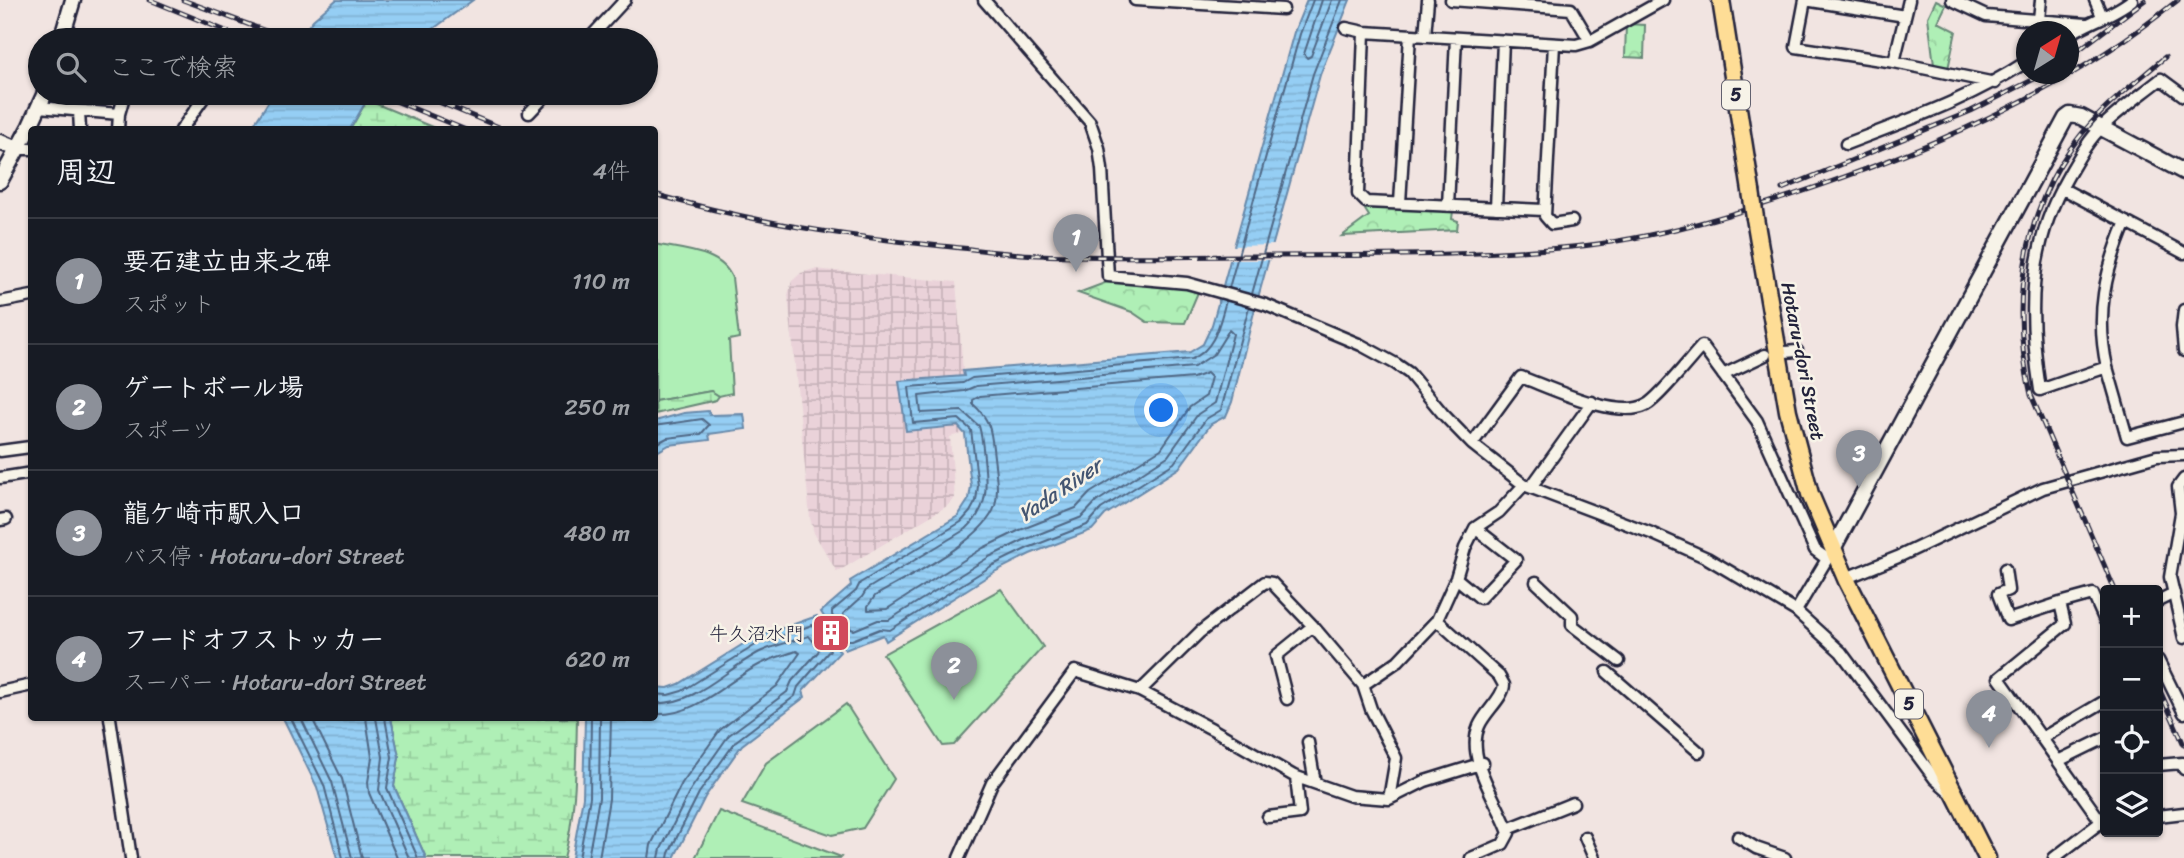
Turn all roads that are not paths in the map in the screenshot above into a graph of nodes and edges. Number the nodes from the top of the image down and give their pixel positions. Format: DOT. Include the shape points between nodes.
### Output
graph roads {
  1 [pos="73,0"];
  2 [pos="625,0"];
  3 [pos="984,0"];
  4 [pos="1135,0"];
  5 [pos="1428,0"];
  6 [pos="1451,0"];
  7 [pos="1663,0"];
  8 [pos="1721,0"];
  9 [pos="1909,0"];
  10 [pos="1952,0"];
  11 [pos="2041,0"];
  12 [pos="2095,0"];
  13 [pos="2132,0"];
  14 [pos="1283,9"];
  15 [pos="1905,16"];
  16 [pos="2102,16"];
  17 [pos="2039,19"];
  18 [pos="2086,24"];
  19 [pos="65,28"];
  20 [pos="599,28"];
  21 [pos="1346,28"];
  22 [pos="2079,28"];
  23 [pos="1364,32"];
  24 [pos="1410,35"];
  25 [pos="1425,36"];
  26 [pos="1456,38"];
  27 [pos="1503,41"];
  28 [pos="1590,41"];
  29 [pos="1554,44"];
  30 [pos="1894,62"];
  31 [pos="2016,69"];
  32 [pos="1995,83"];
  33 [pos="2184,96"];
  34 [pos="40,105"];
  35 [pos="59,105"];
  36 [pos="122,105"];
  37 [pos="199,105"];
  38 [pos="537,105"];
  39 [pos="79,111"];
  40 [pos="529,113"];
  41 [pos="119,114"];
  42 [pos="32,126"];
  43 [pos="80,126"];
  44 [pos="118,126"];
  45 [pos="184,126"];
  46 [pos="2101,127"];
  47 [pos="0,142"];
  48 [pos="1846,145"];
  49 [pos="24,149"];
  50 [pos="2184,172"];
  51 [pos="0,181"];
  52 [pos="2061,188"];
  53 [pos="1400,204"];
  54 [pos="1448,206"];
  55 [pos="1496,208"];
  56 [pos="1544,210"];
  57 [pos="1572,221"];
  58 [pos="2126,222"];
  59 [pos="2184,253"];
  60 [pos="28,297"];
  61 [pos="0,302"];
  62 [pos="2184,310"];
  63 [pos="1797,351"];
  64 [pos="2184,351"];
  65 [pos="1785,352"];
  66 [pos="1765,355"];
  67 [pos="2107,367"];
  68 [pos="1723,375"];
  69 [pos="1592,402"];
  70 [pos="2184,422"];
  71 [pos="1472,444"];
  72 [pos="28,447"];
  73 [pos="0,451"];
  74 [pos="2184,455"];
  75 [pos="28,474"];
  76 [pos="0,478"];
  77 [pos="2184,480"];
  78 [pos="1527,486"];
  79 [pos="1475,528"];
  80 [pos="1830,554"];
  81 [pos="2005,569"];
  82 [pos="1456,578"];
  83 [pos="1846,578"];
  84 [pos="1536,582"];
  85 [pos="2174,593"];
  86 [pos="2163,598"];
  87 [pos="2060,603"];
  88 [pos="2100,610"];
  89 [pos="1796,611"];
  90 [pos="1437,620"];
  91 [pos="1314,626"];
  92 [pos="2184,638"];
  93 [pos="1619,661"];
  94 [pos="2163,670"];
  95 [pos="1607,672"];
  96 [pos="1363,685"];
  97 [pos="28,686"];
  98 [pos="1140,691"];
  99 [pos="0,692"];
  100 [pos="1287,699"];
  101 [pos="2100,704"];
  102 [pos="2184,713"];
  103 [pos="110,721"];
  104 [pos="2042,738"];
  105 [pos="2100,740"];
  106 [pos="1308,742"];
  107 [pos="1699,752"];
  108 [pos="2058,761"];
  109 [pos="1480,764"];
  110 [pos="2163,765"];
  111 [pos="2184,769"];
  112 [pos="1296,777"];
  113 [pos="1315,783"];
  114 [pos="1389,799"];
  115 [pos="1958,799"];
  116 [pos="1573,803"];
  117 [pos="2184,813"];
  118 [pos="2163,815"];
  119 [pos="1268,817"];
  120 [pos="2100,818"];
  121 [pos="2100,824"];
  122 [pos="1508,829"];
  123 [pos="1585,837"];
  124 [pos="1738,837"];
  125 [pos="131,858"];
  126 [pos="959,858"];
  127 [pos="1471,858"];
  128 [pos="1594,858"];
  129 [pos="1785,858"];
  130 [pos="1987,858"];
  131 [pos="2054,858"];
  1 -- 19 [label="street"];
  2 -- 20 [label="street"];
  3 -- 71 [label="street" via="1090,122 1100,148 1108,276 1187,282 1214,289 1266,304 1361,345 1409,373"];
  4 -- 14 [label="street"];
  5 -- 25 [label="street"];
  6 -- 28 [label="street" via="1571,9"];
  7 -- 28 [label="street"];
  8 -- 80 [label="main road, Hotaru-dori Street / 5, bridge" via="1788,411"];
  9 -- 15 [label="street"];
  10 -- 17 [label="street" via="1986,16"];
  11 -- 17 [label="street"];
  12 -- 16 [label="street"];
  13 -- 16 [label="street"];
  15 -- 30 [label="street"];
  15 -- 30 [label="street" via="1805,1 1796,47"];
  16 -- 18 [label="street"];
  17 -- 18 [label="street"];
  18 -- 22 [label="street"];
  21 -- 23 [label="street"];
  23 -- 24 [label="street"];
  23 -- 53 [label="street" via="1358,194 1366,202"];
  24 -- 25 [label="street"];
  24 -- 53 [label="street"];
  25 -- 26 [label="street"];
  26 -- 27 [label="street"];
  26 -- 54 [label="street"];
  27 -- 29 [label="street"];
  27 -- 55 [label="street"];
  28 -- 29 [label="street"];
  29 -- 56 [label="street"];
  30 -- 32 [label="street"];
  31 -- 32 [label="street"];
  32 -- 48 [label="street"];
  33 -- 46 [label="street" via="2161,79"];
  34 -- 42 [label="street"];
  35 -- 39 [label="street"];
  36 -- 41 [label="street"];
  37 -- 45 [label="street"];
  38 -- 40 [label="street"];
  39 -- 41 [label="street"];
  39 -- 43 [label="street"];
  41 -- 44 [label="street"];
  46 -- 50 [label="street"];
  46 -- 52 [label="street"];
  46 -- 80 [label="street" via="2076,115 2063,122"];
  47 -- 49 [label="street"];
  49 -- 51 [label="street"];
  52 -- 58 [label="street"];
  52 -- 67 [label="street" via="2042,234 2032,294 2040,390"];
  53 -- 54 [label="street"];
  54 -- 55 [label="street"];
  55 -- 56 [label="street"];
  56 -- 57 [label="street" via="1552,224"];
  58 -- 59 [label="street"];
  58 -- 67 [label="street" via="2110,259 2102,301 2101,342"];
  60 -- 61 [label="street"];
  62 -- 64 [label="street"];
  63 -- 65 [label="street"];
  66 -- 68 [label="street"];
  67 -- 70 [label="street" via="2127,437"];
  68 -- 69 [label="street" via="1702,346 1648,404 1632,410"];
  68 -- 80 [label="street" via="1757,421 1815,550"];
  69 -- 71 [label="street" via="1521,377"];
  69 -- 78 [label="street"];
  71 -- 78 [label="street"];
  72 -- 73 [label="street"];
  74 -- 83 [label="street" via="2157,456 2043,488"];
  75 -- 76 [label="street"];
  77 -- 85 [label="street" via="2178,487 2181,513 2170,578"];
  78 -- 79 [label="street"];
  78 -- 89 [label="street" via="1707,558"];
  79 -- 82 [label="street"];
  79 -- 82 [label="street" via="1516,560 1480,598"];
  80 -- 83 [label="main road, Hotaru-dori Street / 5"];
  80 -- 89 [label="street"];
  81 -- 87 [label="street" via="2008,590 1998,594 2008,620"];
  82 -- 90 [label="street"];
  83 -- 115 [label="main road, Hotaru-dori Street / 5"];
  84 -- 93 [label="street" via="1572,616 1572,625"];
  85 -- 86 [label="street"];
  85 -- 92 [label="street"];
  87 -- 88 [label="street" via="2093,594"];
  87 -- 104 [label="street" via="2065,624 1999,678"];
  89 -- 115 [label="street" via="1841,652 1935,779"];
  90 -- 96 [label="street" via="1398,661"];
  90 -- 109 [label="street" via="1504,685 1476,734"];
  91 -- 96 [label="street"];
  91 -- 98 [label="street" via="1272,583 1265,582 1200,632"];
  91 -- 100 [label="street" via="1276,656"];
  94 -- 102 [label="street"];
  95 -- 107 [label="street"];
  96 -- 114 [label="street" via="1396,758"];
  97 -- 99 [label="street"];
  98 -- 112 [label="street"];
  98 -- 126 [label="street" via="1075,671 992,783"];
  101 -- 104 [label="street"];
  103 -- 125 [label="street"];
  104 -- 108 [label="street"];
  105 -- 108 [label="street"];
  106 -- 113 [label="street"];
  108 -- 120 [label="street"];
  109 -- 114 [label="street" via="1425,780"];
  109 -- 122 [label="street"];
  110 -- 111 [label="street" via="2182,763"];
  112 -- 113 [label="street"];
  112 -- 119 [label="street" via="1300,813"];
  113 -- 114 [label="street" via="1351,796"];
  115 -- 130 [label="main road, Hotaru-dori Street / 5"];
  116 -- 122 [label="street"];
  117 -- 118 [label="street"];
  121 -- 131 [label="street"];
  122 -- 127 [label="street" via="1503,844"];
  123 -- 128 [label="street"];
  124 -- 129 [label="street"];
}
